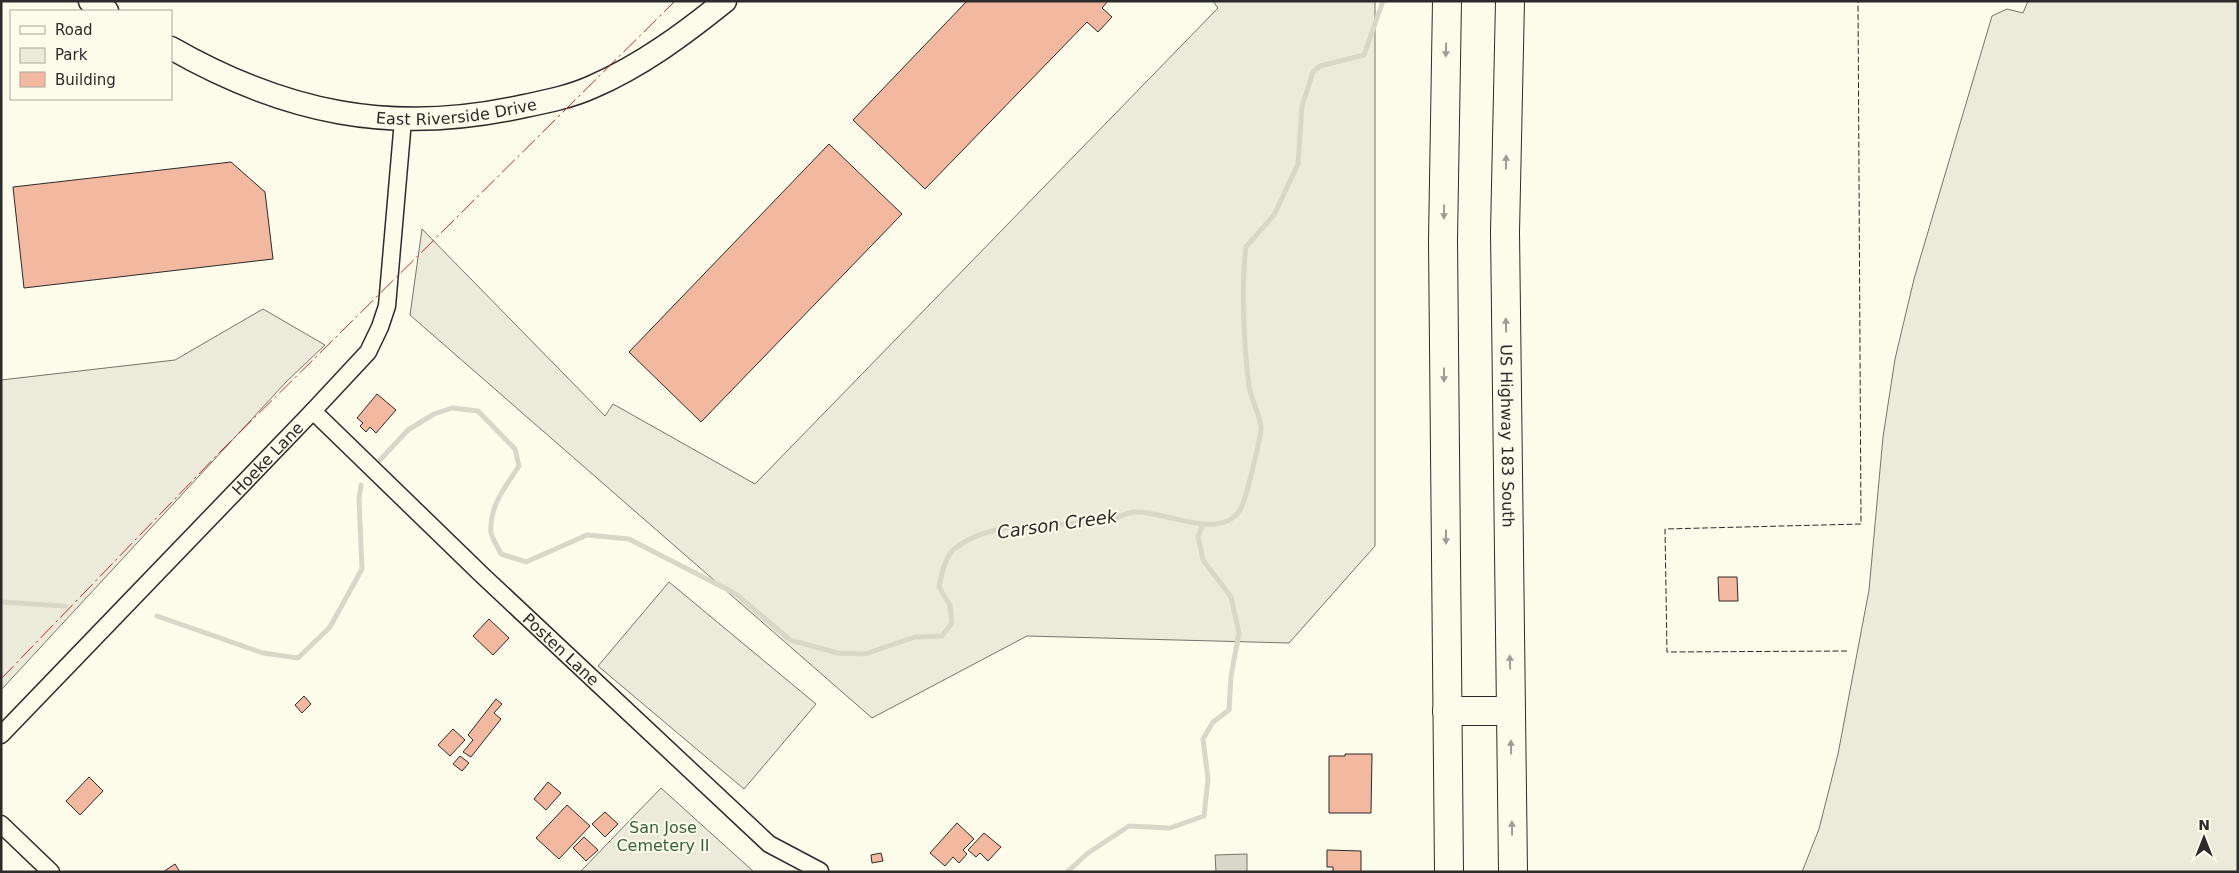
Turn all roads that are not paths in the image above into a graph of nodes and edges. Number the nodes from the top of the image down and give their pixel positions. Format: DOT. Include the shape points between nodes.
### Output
graph roads {
  1 [pos="90,1"];
  2 [pos="725,1"];
  3 [pos="1447,1"];
  4 [pos="1510,1"];
  5 [pos="105,10"];
  6 [pos="172,48"];
  7 [pos="403,120"];
  8 [pos="314,412"];
  9 [pos="1447,711"];
  10 [pos="1511,711"];
  11 [pos="1,735"];
  12 [pos="1,824"];
  13 [pos="820,871"];
  14 [pos="51,872"];
  15 [pos="1449,872"];
  16 [pos="1512,872"];
  1 -- 5 [label="main road"];
  2 -- 7 [label="main road, East Riverside Drive" via="644,61 591,88 547,101 465,117"];
  3 -- 9 [label="highway, one-way" via="1443,240"];
  10 -- 4 [label="highway, US Highway 183 South, one-way" via="1505,232"];
  6 -- 7 [label="main road, East Riverside Drive" via="252,88 291,102 340,113"];
  7 -- 8 [label="street, Hoeke Lane" via="387,306 368,352"];
  8 -- 11 [label="street, Hoeke Lane"];
  8 -- 13 [label="street, Posten Lane" via="482,575 769,844"];
  9 -- 10 [label="highway"];
  9 -- 15 [label="highway"];
  16 -- 10 [label="highway, US Highway 183 South, one-way"];
  12 -- 14 [label="street"];
}
